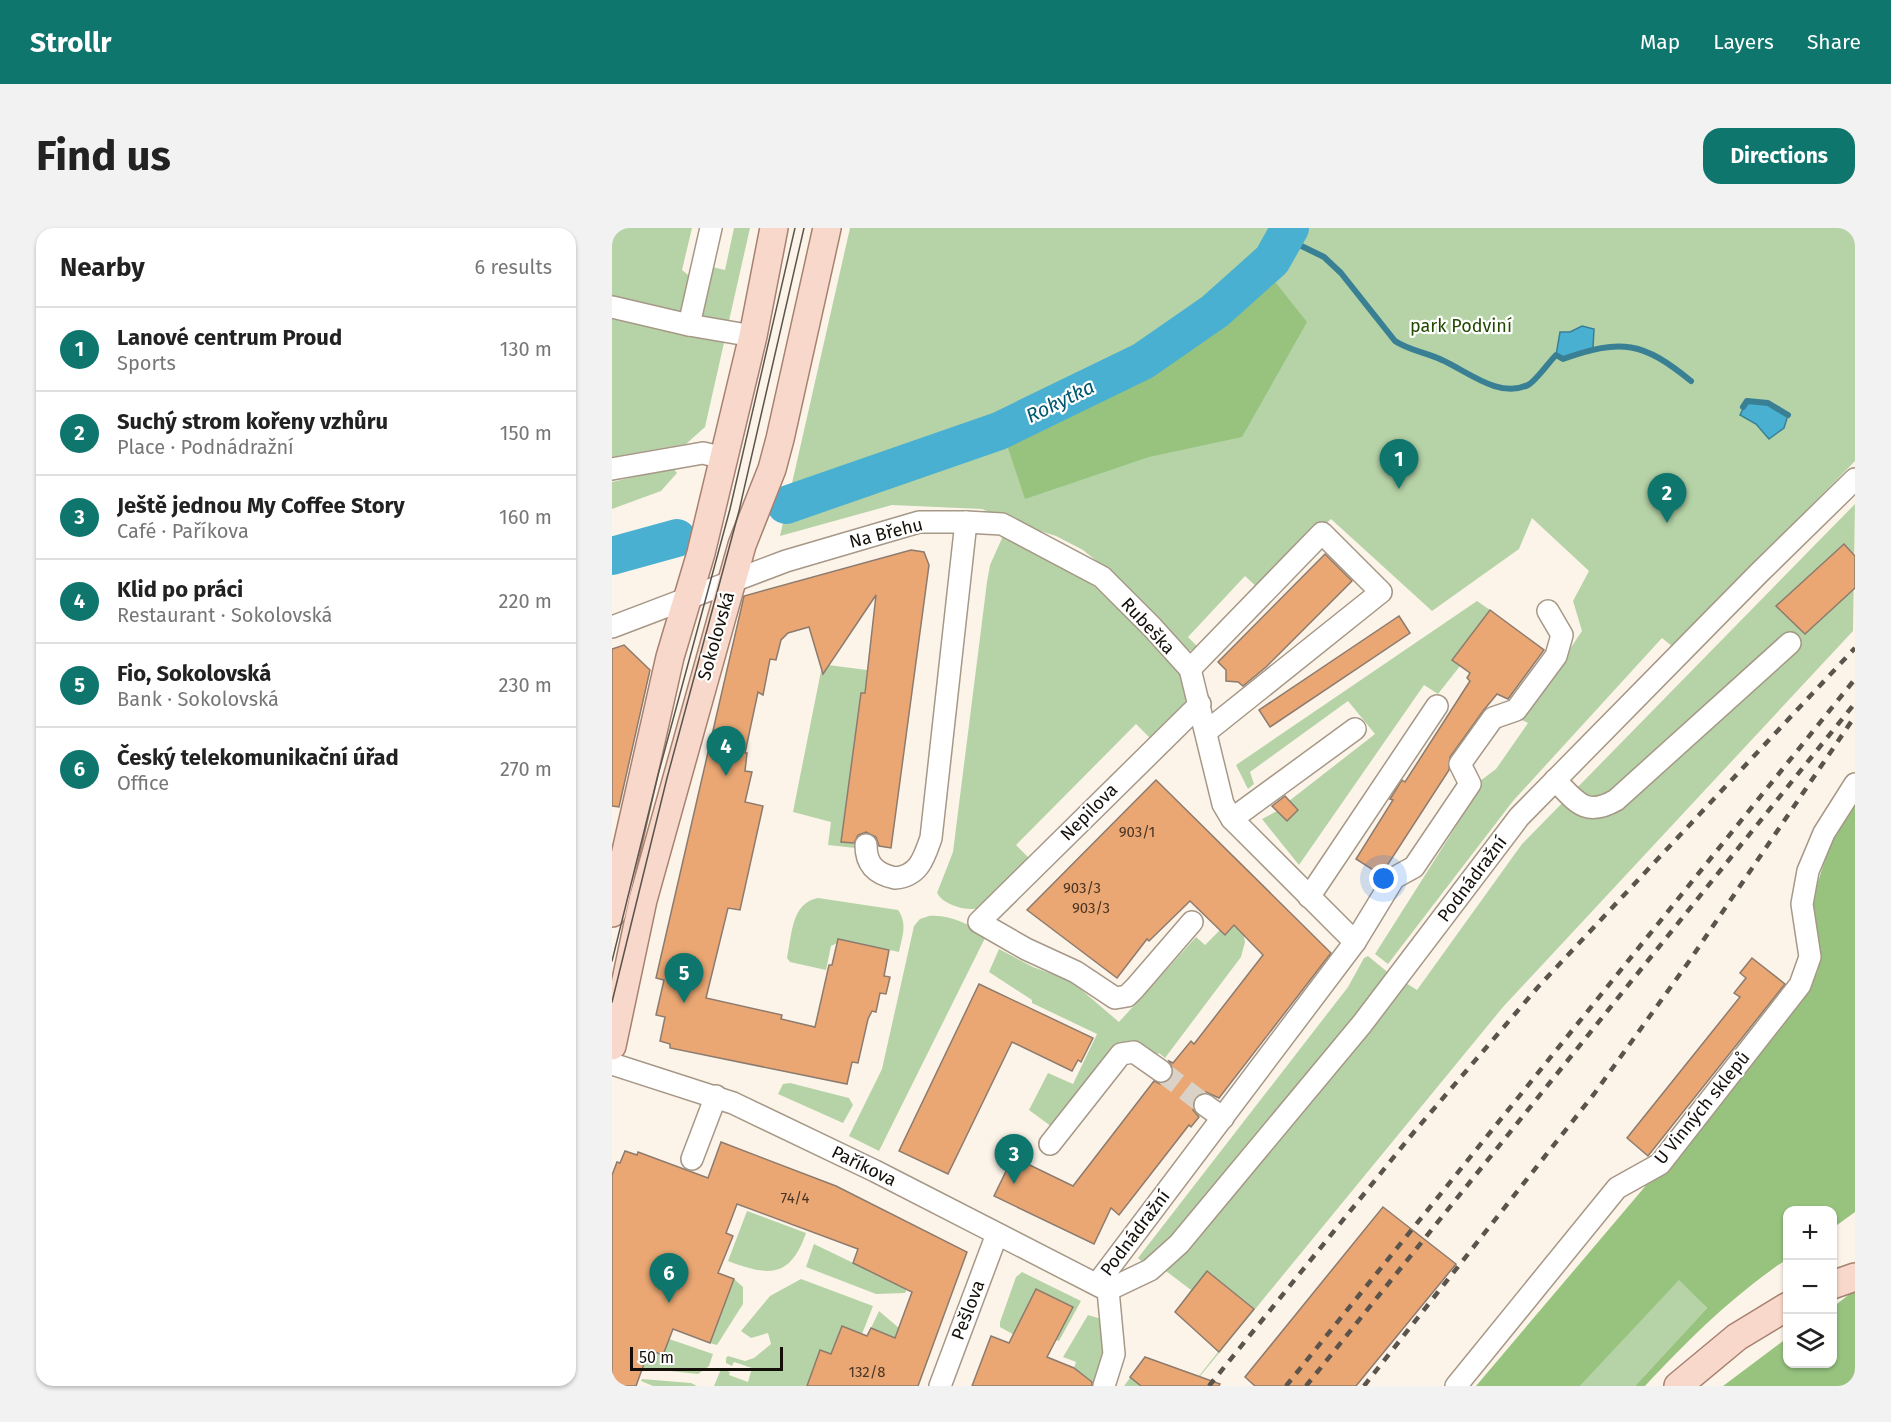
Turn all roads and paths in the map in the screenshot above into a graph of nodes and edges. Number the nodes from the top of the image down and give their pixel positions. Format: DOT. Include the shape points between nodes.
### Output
graph roads {
  1 [pos="711,228"];
  2 [pos="774,228"];
  3 [pos="827,228"];
  4 [pos="612,307"];
  5 [pos="689,326"];
  6 [pos="753,336"];
  7 [pos="724,458"];
  8 [pos="612,469"];
  9 [pos="1855,479"];
  10 [pos="966,522"];
  11 [pos="732,582"];
  12 [pos="687,599"];
  13 [pos="1548,611"];
  14 [pos="612,627"];
  15 [pos="1790,643"];
  16 [pos="1190,669"];
  17 [pos="1200,704"];
  18 [pos="1437,706"];
  19 [pos="1355,729"];
  20 [pos="1206,732"];
  21 [pos="1555,780"];
  22 [pos="1855,783"];
  23 [pos="1232,819"];
  24 [pos="866,845"];
  25 [pos="1309,897"];
  26 [pos="612,913"];
  27 [pos="1192,922"];
  28 [pos="1355,942"];
  29 [pos="612,1046"];
  30 [pos="612,1064"];
  31 [pos="1161,1071"];
  32 [pos="716,1096"];
  33 [pos="1204,1105"];
  34 [pos="1222,1118"];
  35 [pos="1050,1144"];
  36 [pos="692,1159"];
  37 [pos="998,1234"];
  38 [pos="1855,1277"];
  39 [pos="1837,1284"];
  40 [pos="1102,1287"];
  41 [pos="1783,1309"];
  42 [pos="940,1386"];
  43 [pos="1104,1386"];
  44 [pos="1456,1386"];
  45 [pos="1678,1386"];
  1 -- 5 [label="street"];
  2 -- 6 [label="main road, Sokolovská"];
  3 -- 11 [label="main road, Sokolovská" via="772,469 747,529"];
  4 -- 5 [label="street"];
  5 -- 6 [label="street"];
  6 -- 7 [label="main road, Sokolovská"];
  7 -- 8 [label="street" via="703,453"];
  7 -- 12 [label="main road, Sokolovská"];
  9 -- 21 [label="street, Podnádražní"];
  10 -- 11 [label="street, Na Břehu" via="919,522 786,561"];
  10 -- 16 [label="street, Rubeška" via="1002,524 1102,578"];
  10 -- 24 [label="street" via="931,838 922,864 913,873 895,878 873,868"];
  11 -- 12 [label="street, Na Břehu"];
  11 -- 29 [label="main road, Sokolovská" via="643,900"];
  12 -- 14 [label="street, Na Břehu"];
  12 -- 26 [label="main road, Sokolovská" via="670,657"];
  13 -- 28 [label="street, Podnádražní" via="1562,635 1556,656 1516,710 1493,718 1460,764 1470,784 1414,867 1394,878"];
  15 -- 21 [label="street" via="1616,800 1589,809"];
  16 -- 17 [label="street, Rubeška"];
  16 -- 20 [label="street" via="1322,533 1381,592"];
  17 -- 20 [label="street, Rubeška"];
  17 -- 27 [label="street, Nepilova" via="979,922 1076,972 1115,998 1127,996"];
  18 -- 25 [label="street"];
  19 -- 23 [label="street"];
  20 -- 23 [label="street, Rubeška" via="1223,804"];
  21 -- 40 [label="street, Podnádražní" via="1519,817 1362,1024 1179,1244 1150,1270"];
  22 -- 44 [label="street, U Vinných sklepů" via="1824,833 1808,871 1802,904 1810,957 1800,985 1660,1164 1617,1188"];
  23 -- 25 [label="street, Rubeška"];
  25 -- 28 [label="street, Rubeška"];
  28 -- 34 [label="street, Podnádražní"];
  30 -- 32 [label="street, Paříkova"];
  31 -- 35 [label="street" via="1134,1052 1121,1054"];
  32 -- 36 [label="street"];
  32 -- 37 [label="street, Paříkova"];
  33 -- 34 [label="street"];
  34 -- 40 [label="street, Podnádražní"];
  37 -- 40 [label="street, Paříkova"];
  37 -- 42 [label="street, Pešlova"];
  38 -- 39 [label="main road"];
  40 -- 43 [label="street" via="1114,1354"];
  41 -- 45 [label="main road" via="1737,1337"];
}
